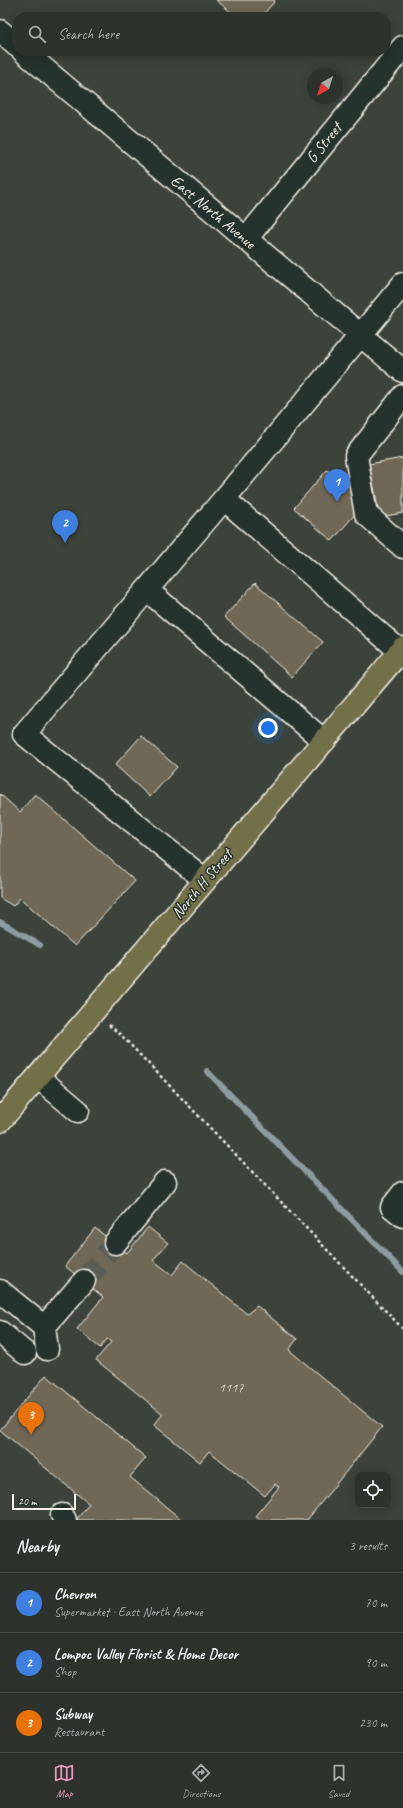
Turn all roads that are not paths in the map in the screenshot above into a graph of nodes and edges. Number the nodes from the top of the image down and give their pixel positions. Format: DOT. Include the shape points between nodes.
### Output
graph roads {
  1 [pos="0,31"];
  2 [pos="12,42"];
  3 [pos="403,47"];
  4 [pos="29,56"];
  5 [pos="246,239"];
  6 [pos="403,284"];
  7 [pos="360,335"];
  8 [pos="403,371"];
  9 [pos="403,396"];
  10 [pos="224,499"];
  11 [pos="403,547"];
  12 [pos="147,590"];
  13 [pos="402,649"];
  14 [pos="324,741"];
  15 [pos="205,880"];
  16 [pos="38,1077"];
  17 [pos="78,1111"];
  18 [pos="0,1121"];
  19 [pos="165,1182"];
  20 [pos="403,1192"];
  21 [pos="403,1216"];
  22 [pos="115,1243"];
  23 [pos="84,1281"];
  24 [pos="0,1291"];
  25 [pos="44,1327"];
  26 [pos="0,1332"];
  27 [pos="47,1349"];
  28 [pos="25,1353"];
  1 -- 2 [label="street"];
  3 -- 5 [label="street, G Street"];
  4 -- 5 [label="street, East North Avenue"];
  5 -- 7 [label="street, East North Avenue"];
  6 -- 7 [label="street"];
  7 -- 8 [label="street, East North Avenue"];
  7 -- 10 [label="street"];
  9 -- 11 [label="street" via="356,456 366,514"];
  10 -- 12 [label="street"];
  10 -- 13 [label="street"];
  12 -- 14 [label="street"];
  12 -- 15 [label="street" via="24,734"];
  13 -- 14 [label="highway, North H Street"];
  14 -- 15 [label="highway, North H Street"];
  15 -- 16 [label="highway, North H Street"];
  16 -- 17 [label="street"];
  16 -- 18 [label="highway, North H Street"];
  19 -- 22 [label="street"];
  20 -- 21 [label="street" via="392,1207"];
  23 -- 25 [label="street"];
  24 -- 25 [label="street"];
  25 -- 27 [label="street"];
  26 -- 28 [label="street"];
}
